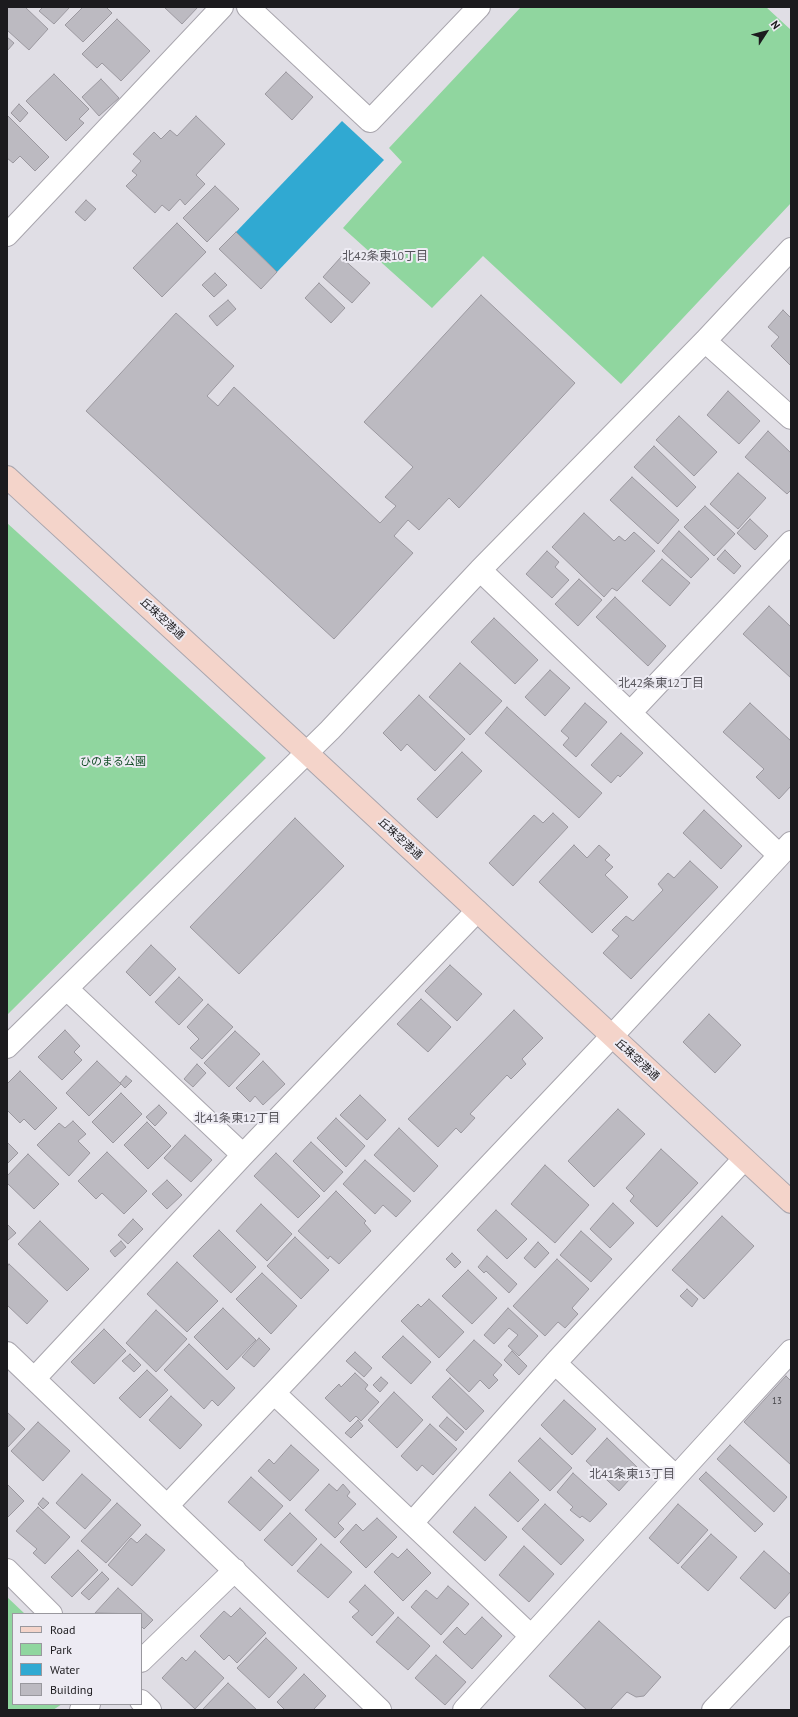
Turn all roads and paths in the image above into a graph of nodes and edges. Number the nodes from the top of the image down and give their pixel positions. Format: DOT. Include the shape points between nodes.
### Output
graph roads {
  1 [pos="222,7"];
  2 [pos="248,7"];
  3 [pos="479,7"];
  4 [pos="7,235"];
  5 [pos="791,249"];
  6 [pos="705,341"];
  7 [pos="791,418"];
  8 [pos="7,477"];
  9 [pos="791,542"];
  10 [pos="480,570"];
  11 [pos="630,713"];
  12 [pos="307,753"];
  13 [pos="785,849"];
  14 [pos="478,911"];
  15 [pos="67,989"];
  16 [pos="612,1036"];
  17 [pos="7,1047"];
  18 [pos="244,1155"];
  19 [pos="744,1159"];
  20 [pos="791,1202"];
  21 [pos="791,1350"];
  22 [pos="7,1353"];
  23 [pos="555,1363"];
  24 [pos="34,1379"];
  25 [pos="274,1394"];
  26 [pos="676,1477"];
  27 [pos="167,1506"];
  28 [pos="412,1523"];
  29 [pos="7,1570"];
  30 [pos="234,1570"];
  31 [pos="50,1613"];
  32 [pos="791,1628"];
  33 [pos="531,1636"];
  34 [pos="142,1660"];
  35 [pos="142,1703"];
  36 [pos="150,1710"];
  37 [pos="380,1710"];
  38 [pos="464,1710"];
  39 [pos="713,1710"];
  1 -- 4 [label="street"];
  2 -- 3 [label="street" via="370,121"];
  5 -- 6 [label="street"];
  6 -- 7 [label="street"];
  6 -- 10 [label="street"];
  8 -- 12 [label="main road, 丘珠空港通"];
  9 -- 11 [label="street"];
  10 -- 11 [label="street"];
  10 -- 12 [label="street"];
  11 -- 13 [label="street"];
  12 -- 14 [label="main road, 丘珠空港通"];
  12 -- 15 [label="street"];
  13 -- 16 [label="street"];
  14 -- 16 [label="main road, 丘珠空港通"];
  14 -- 18 [label="street"];
  15 -- 17 [label="street"];
  15 -- 18 [label="street"];
  16 -- 19 [label="main road, 丘珠空港通"];
  16 -- 25 [label="street"];
  18 -- 24 [label="street"];
  19 -- 20 [label="main road, 丘珠空港通"];
  19 -- 23 [label="street"];
  21 -- 26 [label="street"];
  22 -- 24 [label="street"];
  23 -- 26 [label="street"];
  23 -- 28 [label="street"];
  24 -- 27 [label="street"];
  25 -- 27 [label="street"];
  25 -- 28 [label="street"];
  26 -- 33 [label="street"];
  27 -- 30 [label="street"];
  28 -- 33 [label="street"];
  29 -- 31 [label="street"];
  30 -- 34 [label="street"];
  30 -- 37 [label="street"];
  32 -- 39 [label="street"];
  33 -- 38 [label="street"];
  35 -- 36 [label="street"];
}
